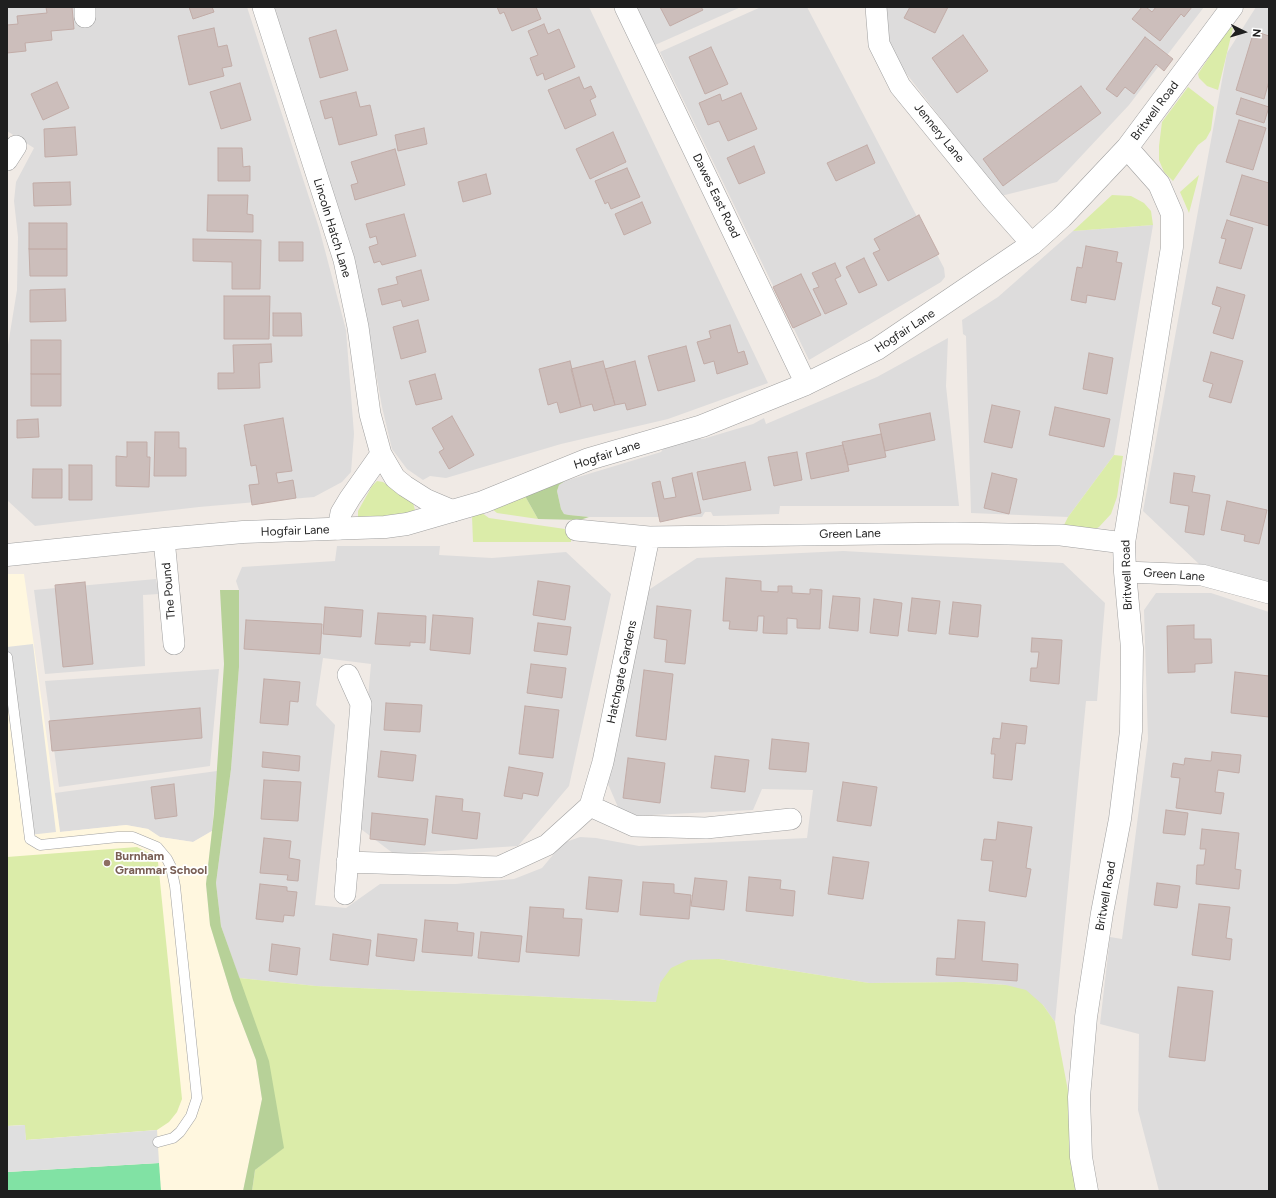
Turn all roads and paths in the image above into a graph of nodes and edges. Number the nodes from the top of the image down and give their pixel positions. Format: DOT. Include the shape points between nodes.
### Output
graph roads {
  1 [pos="263,7"];
  2 [pos="625,7"];
  3 [pos="876,7"];
  4 [pos="1232,7"];
  5 [pos="1127,148"];
  6 [pos="1032,244"];
  7 [pos="806,384"];
  8 [pos="381,454"];
  9 [pos="453,511"];
  10 [pos="338,529"];
  11 [pos="576,530"];
  12 [pos="649,537"];
  13 [pos="164,538"];
  14 [pos="1124,543"];
  15 [pos="7,555"];
  16 [pos="1125,572"];
  17 [pos="1269,593"];
  18 [pos="174,644"];
  19 [pos="7,657"];
  20 [pos="348,676"];
  21 [pos="590,806"];
  22 [pos="791,819"];
  23 [pos="347,862"];
  24 [pos="344,894"];
  25 [pos="158,1142"];
  26 [pos="1087,1191"];
  1 -- 8 [label="street, Lincoln Hatch Lane" via="344,260 359,334 370,414"];
  2 -- 7 [label="street, Dawes East Road"];
  3 -- 6 [label="street, Jennery Lane" via="879,44 900,86"];
  4 -- 5 [label="street, Britwell Road"];
  5 -- 6 [label="street, Hogfair Lane" via="1062,217"];
  5 -- 14 [label="street, Britwell Road" via="1159,184 1172,214 1172,247"];
  6 -- 7 [label="street, Hogfair Lane" via="877,349"];
  7 -- 9 [label="street, Hogfair Lane" via="702,426 589,459 483,502"];
  8 -- 9 [label="street, Lincoln Hatch Lane" via="395,478 405,486 427,500"];
  8 -- 10 [label="street" via="341,513"];
  9 -- 10 [label="street, Hogfair Lane" via="407,524"];
  10 -- 13 [label="street, Hogfair Lane"];
  11 -- 12 [label="street, Green Lane"];
  12 -- 14 [label="street, Green Lane" via="955,533 1061,535"];
  12 -- 21 [label="street, Hatchgate Gardens" via="603,762"];
  13 -- 15 [label="street, Hogfair Lane"];
  13 -- 18 [label="street, The Pound"];
  14 -- 16 [label="street, Britwell Road"];
  16 -- 17 [label="street, Green Lane" via="1202,575"];
  16 -- 26 [label="street, Britwell Road" via="1132,648 1132,731 1120,819 1102,913 1081,1068 1081,1157"];
  19 -- 25 [label="lane" via="30,839 40,845 133,837 157,847 168,859 172,872 197,1098 195,1108 183,1128 173,1138"];
  20 -- 23 [label="street" via="361,704"];
  21 -- 22 [label="street" via="634,826 706,828"];
  21 -- 23 [label="street" via="547,845 499,867"];
  23 -- 24 [label="street"];
}
